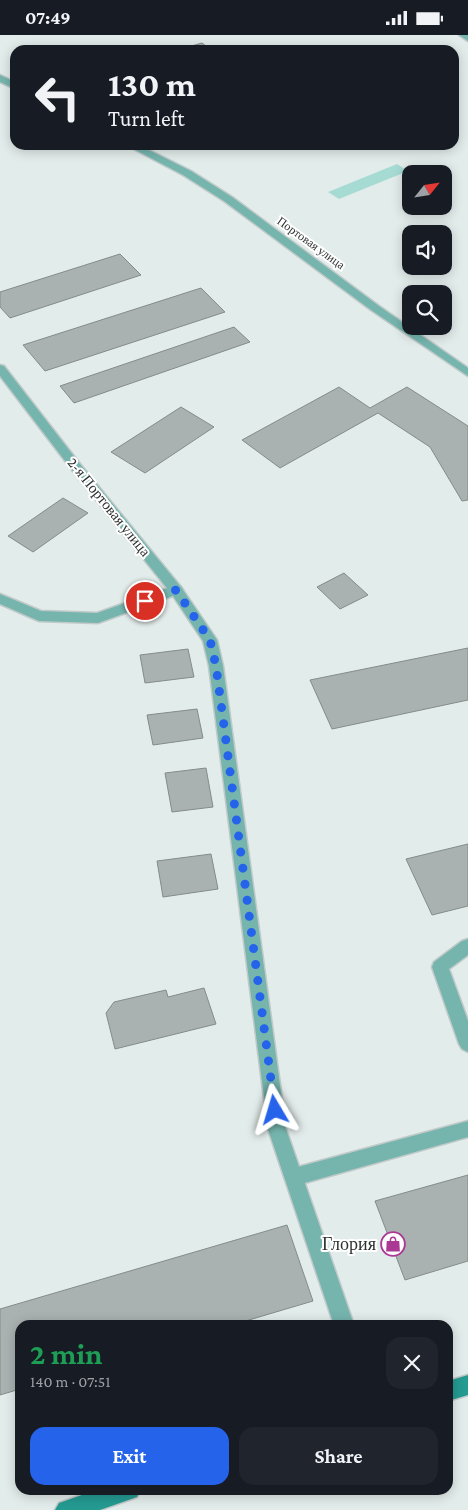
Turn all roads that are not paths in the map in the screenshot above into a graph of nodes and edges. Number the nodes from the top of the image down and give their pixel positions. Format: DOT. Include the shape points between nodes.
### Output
graph roads {
  1 [pos="462,35"];
  2 [pos="468,38"];
  3 [pos="141,150"];
  4 [pos="0,368"];
  5 [pos="468,373"];
  6 [pos="176,590"];
  7 [pos="0,599"];
  8 [pos="468,946"];
  9 [pos="468,1044"];
  10 [pos="468,1129"];
  11 [pos="294,1177"];
  12 [pos="342,1320"];
  13 [pos="468,1385"];
  14 [pos="453,1390"];
  15 [pos="114,1495"];
  16 [pos="66,1510"];
  1 -- 2 [label="street"];
  3 -- 5 [label="street, Портовая улица" via="187,173 228,199"];
  4 -- 6 [label="street, 2-я Портовая улица"];
  6 -- 7 [label="street" via="98,618 39,616"];
  6 -- 11 [label="street, 2-я Портовая улица" via="210,640 216,666 278,1129"];
  8 -- 9 [label="street" via="440,967"];
  10 -- 11 [label="street"];
  11 -- 12 [label="street, 2-я Портовая улица"];
  13 -- 14 [label="main road"];
  15 -- 16 [label="main road"];
}
